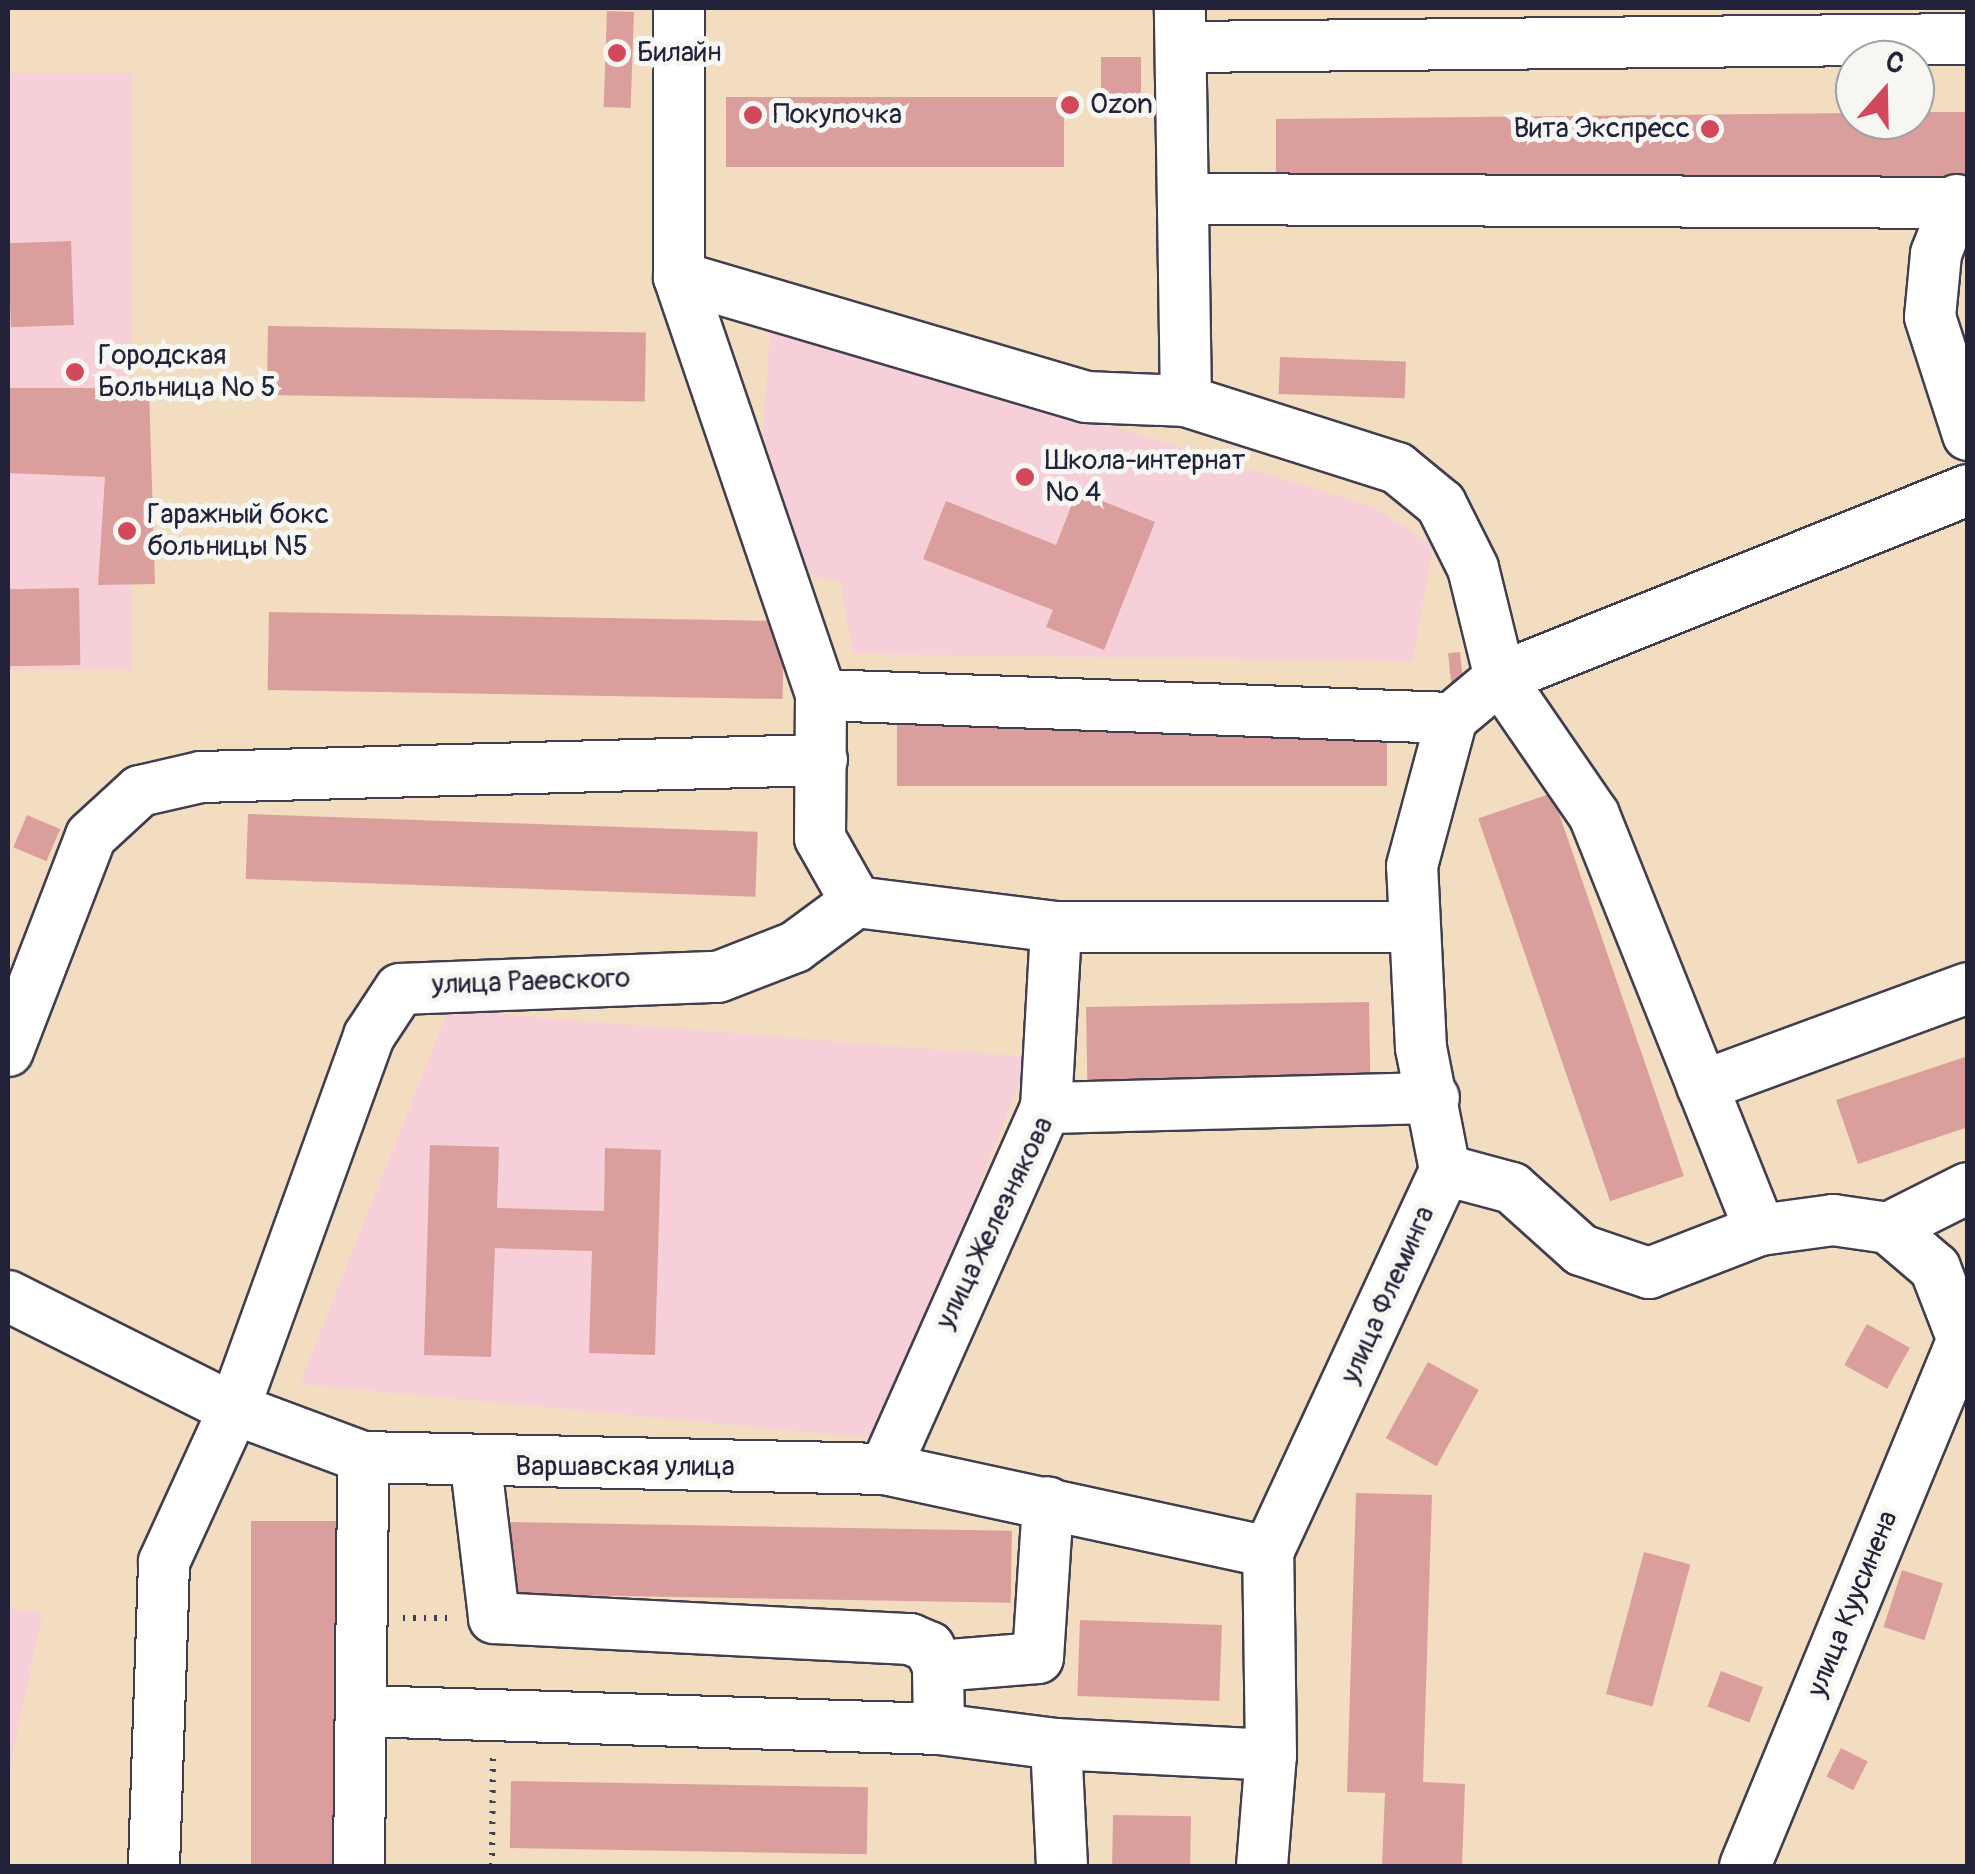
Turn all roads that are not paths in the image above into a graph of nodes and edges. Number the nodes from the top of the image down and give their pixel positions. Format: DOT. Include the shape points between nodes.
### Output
graph roads {
  1 [pos="679,8"];
  2 [pos="1181,27"];
  3 [pos="1968,39"];
  4 [pos="1187,199"];
  5 [pos="1962,202"];
  6 [pos="679,277"];
  7 [pos="1186,402"];
  8 [pos="1968,435"];
  9 [pos="1968,490"];
  10 [pos="1500,678"];
  11 [pos="822,695"];
  12 [pos="1452,718"];
  13 [pos="822,760"];
  14 [pos="856,902"];
  15 [pos="1056,927"];
  16 [pos="1414,928"];
  17 [pos="1968,988"];
  18 [pos="8,1051"];
  19 [pos="1702,1086"];
  20 [pos="1434,1098"];
  21 [pos="1046,1108"];
  22 [pos="1445,1170"];
  23 [pos="1968,1188"];
  24 [pos="1888,1228"];
  25 [pos="1760,1230"];
  26 [pos="8,1296"];
  27 [pos="1965,1345"];
  28 [pos="234,1409"];
  29 [pos="363,1457"];
  30 [pos="476,1466"];
  31 [pos="885,1469"];
  32 [pos="1048,1502"];
  33 [pos="1268,1552"];
  34 [pos="938,1666"];
  35 [pos="361,1712"];
  36 [pos="940,1729"];
  37 [pos="1056,1744"];
  38 [pos="1271,1755"];
  39 [pos="154,1866"];
  40 [pos="360,1866"];
  41 [pos="1062,1866"];
  42 [pos="1262,1866"];
  43 [pos="1744,1866"];
  1 -- 6 [label="street"];
  2 -- 3 [label="street"];
  2 -- 4 [label="street"];
  4 -- 5 [label="street"];
  4 -- 7 [label="street"];
  5 -- 8 [label="street" via="1936,254 1930,318"];
  6 -- 7 [label="street" via="1086,396"];
  6 -- 11 [label="street"];
  7 -- 10 [label="street" via="1397,468 1442,504 1473,568"];
  9 -- 10 [label="street"];
  10 -- 12 [label="street"];
  10 -- 19 [label="street" via="1594,815"];
  11 -- 12 [label="street"];
  11 -- 13 [label="street"];
  12 -- 16 [label="street" via="1412,866"];
  13 -- 14 [label="street" via="820,838"];
  13 -- 18 [label="street" via="201,777 140,791 92,836"];
  14 -- 15 [label="street"];
  14 -- 28 [label="street, улица Раевского" via="796,947 718,977 400,989 369,1036"];
  15 -- 16 [label="street"];
  15 -- 21 [label="street"];
  16 -- 20 [label="street"];
  17 -- 19 [label="street"];
  19 -- 25 [label="street"];
  20 -- 21 [label="street, улица Железнякова"];
  20 -- 22 [label="street"];
  21 -- 31 [label="street, улица Железнякова"];
  22 -- 25 [label="street" via="1512,1188 1581,1250 1649,1273"];
  22 -- 33 [label="street, улица Флеминга"];
  23 -- 24 [label="street"];
  24 -- 25 [label="street" via="1833,1220"];
  24 -- 27 [label="street" via="1935,1268"];
  26 -- 28 [label="street, Варшавская улица"];
  27 -- 43 [label="street, улица Куусинена"];
  28 -- 29 [label="street, Варшавская улица"];
  28 -- 39 [label="street" via="164,1562"];
  29 -- 30 [label="street, Варшавская улица"];
  29 -- 35 [label="street"];
  30 -- 31 [label="street, Варшавская улица"];
  30 -- 34 [label="street" via="494,1618 910,1639 928,1647"];
  31 -- 32 [label="street, Варшавская улица"];
  32 -- 33 [label="street, Варшавская улица"];
  32 -- 34 [label="street" via="1038,1658"];
  33 -- 38 [label="street, улица Флеминга"];
  34 -- 36 [label="street"];
  35 -- 36 [label="street"];
  35 -- 40 [label="street"];
  36 -- 37 [label="street"];
  37 -- 38 [label="street"];
  37 -- 41 [label="street"];
  38 -- 42 [label="street, улица Флеминга"];
}
